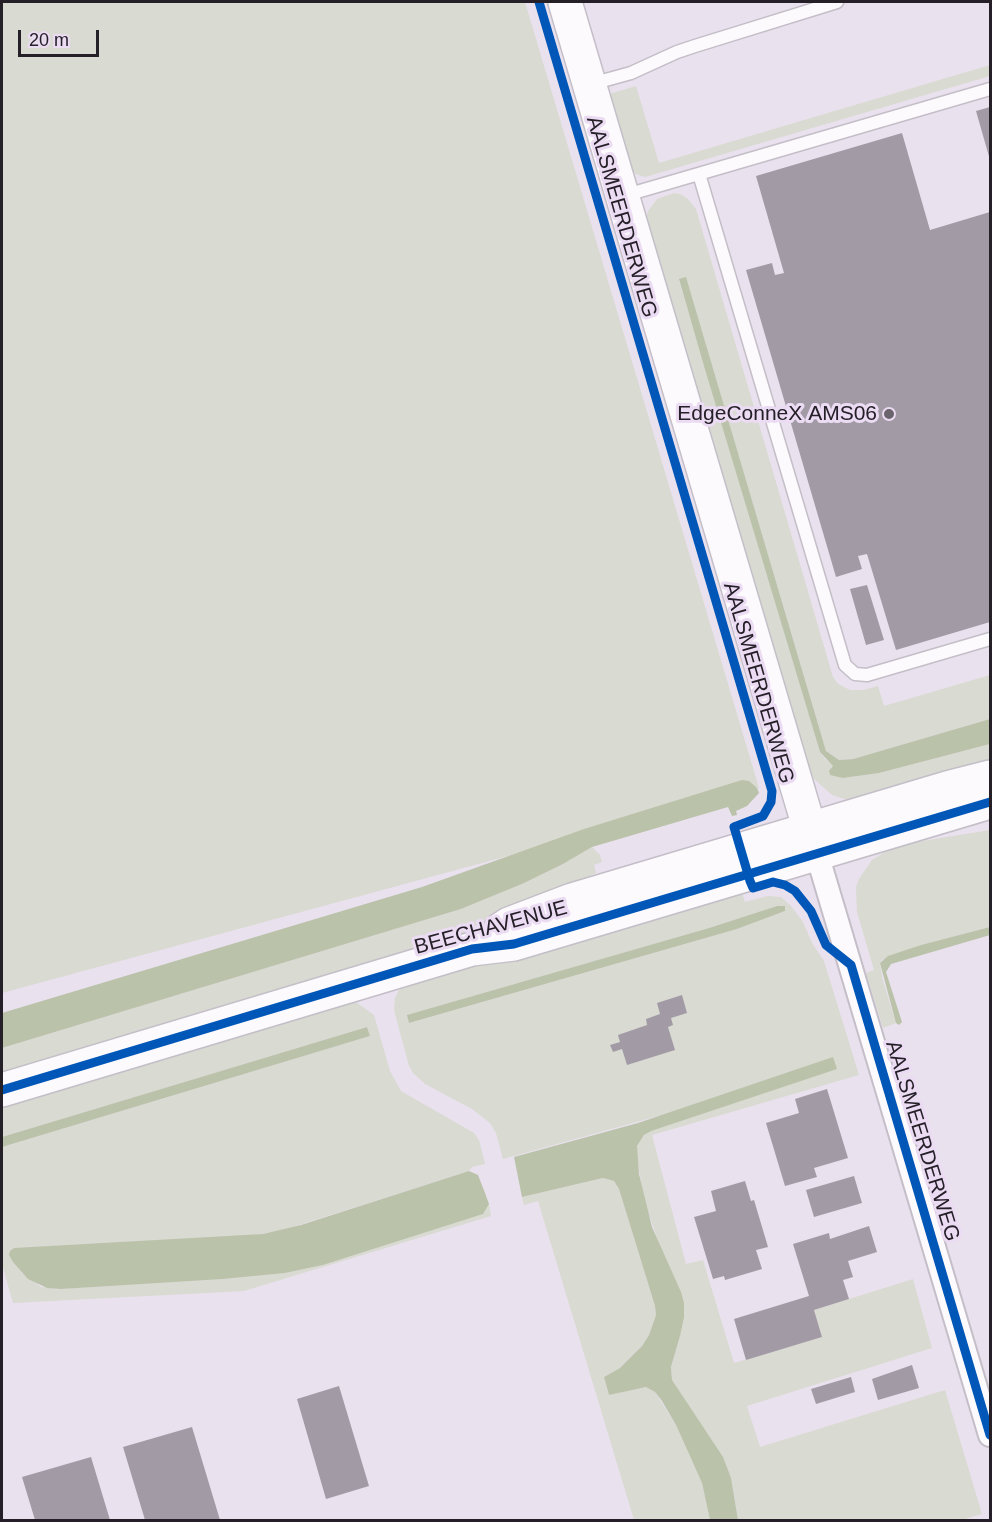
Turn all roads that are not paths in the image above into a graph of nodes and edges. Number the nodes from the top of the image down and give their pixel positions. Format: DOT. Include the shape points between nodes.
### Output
graph roads {
  1 [pos="565,2"];
  2 [pos="837,2"];
  3 [pos="590,84"];
  4 [pos="990,89"];
  5 [pos="699,174"];
  6 [pos="622,196"];
  7 [pos="990,639"];
  8 [pos="990,777"];
  9 [pos="990,802"];
  10 [pos="814,841"];
  11 [pos="2,1090"];
  12 [pos="990,1435"];
  1 -- 3 [label="street, AALSMEERDERWEG"];
  2 -- 3 [label="lane"];
  3 -- 6 [label="street, AALSMEERDERWEG"];
  4 -- 5 [label="lane"];
  5 -- 6 [label="lane"];
  5 -- 7 [label="lane" via="845,665 855,674 867,675"];
  6 -- 10 [label="street, AALSMEERDERWEG"];
  8 -- 10 [label="street, BEECHAVENUE"];
  9 -- 10 [label="street, BEECHAVENUE"];
  10 -- 11 [label="street, BEECHAVENUE" via="514,944 471,949"];
  10 -- 12 [label="street, AALSMEERDERWEG"];
}
